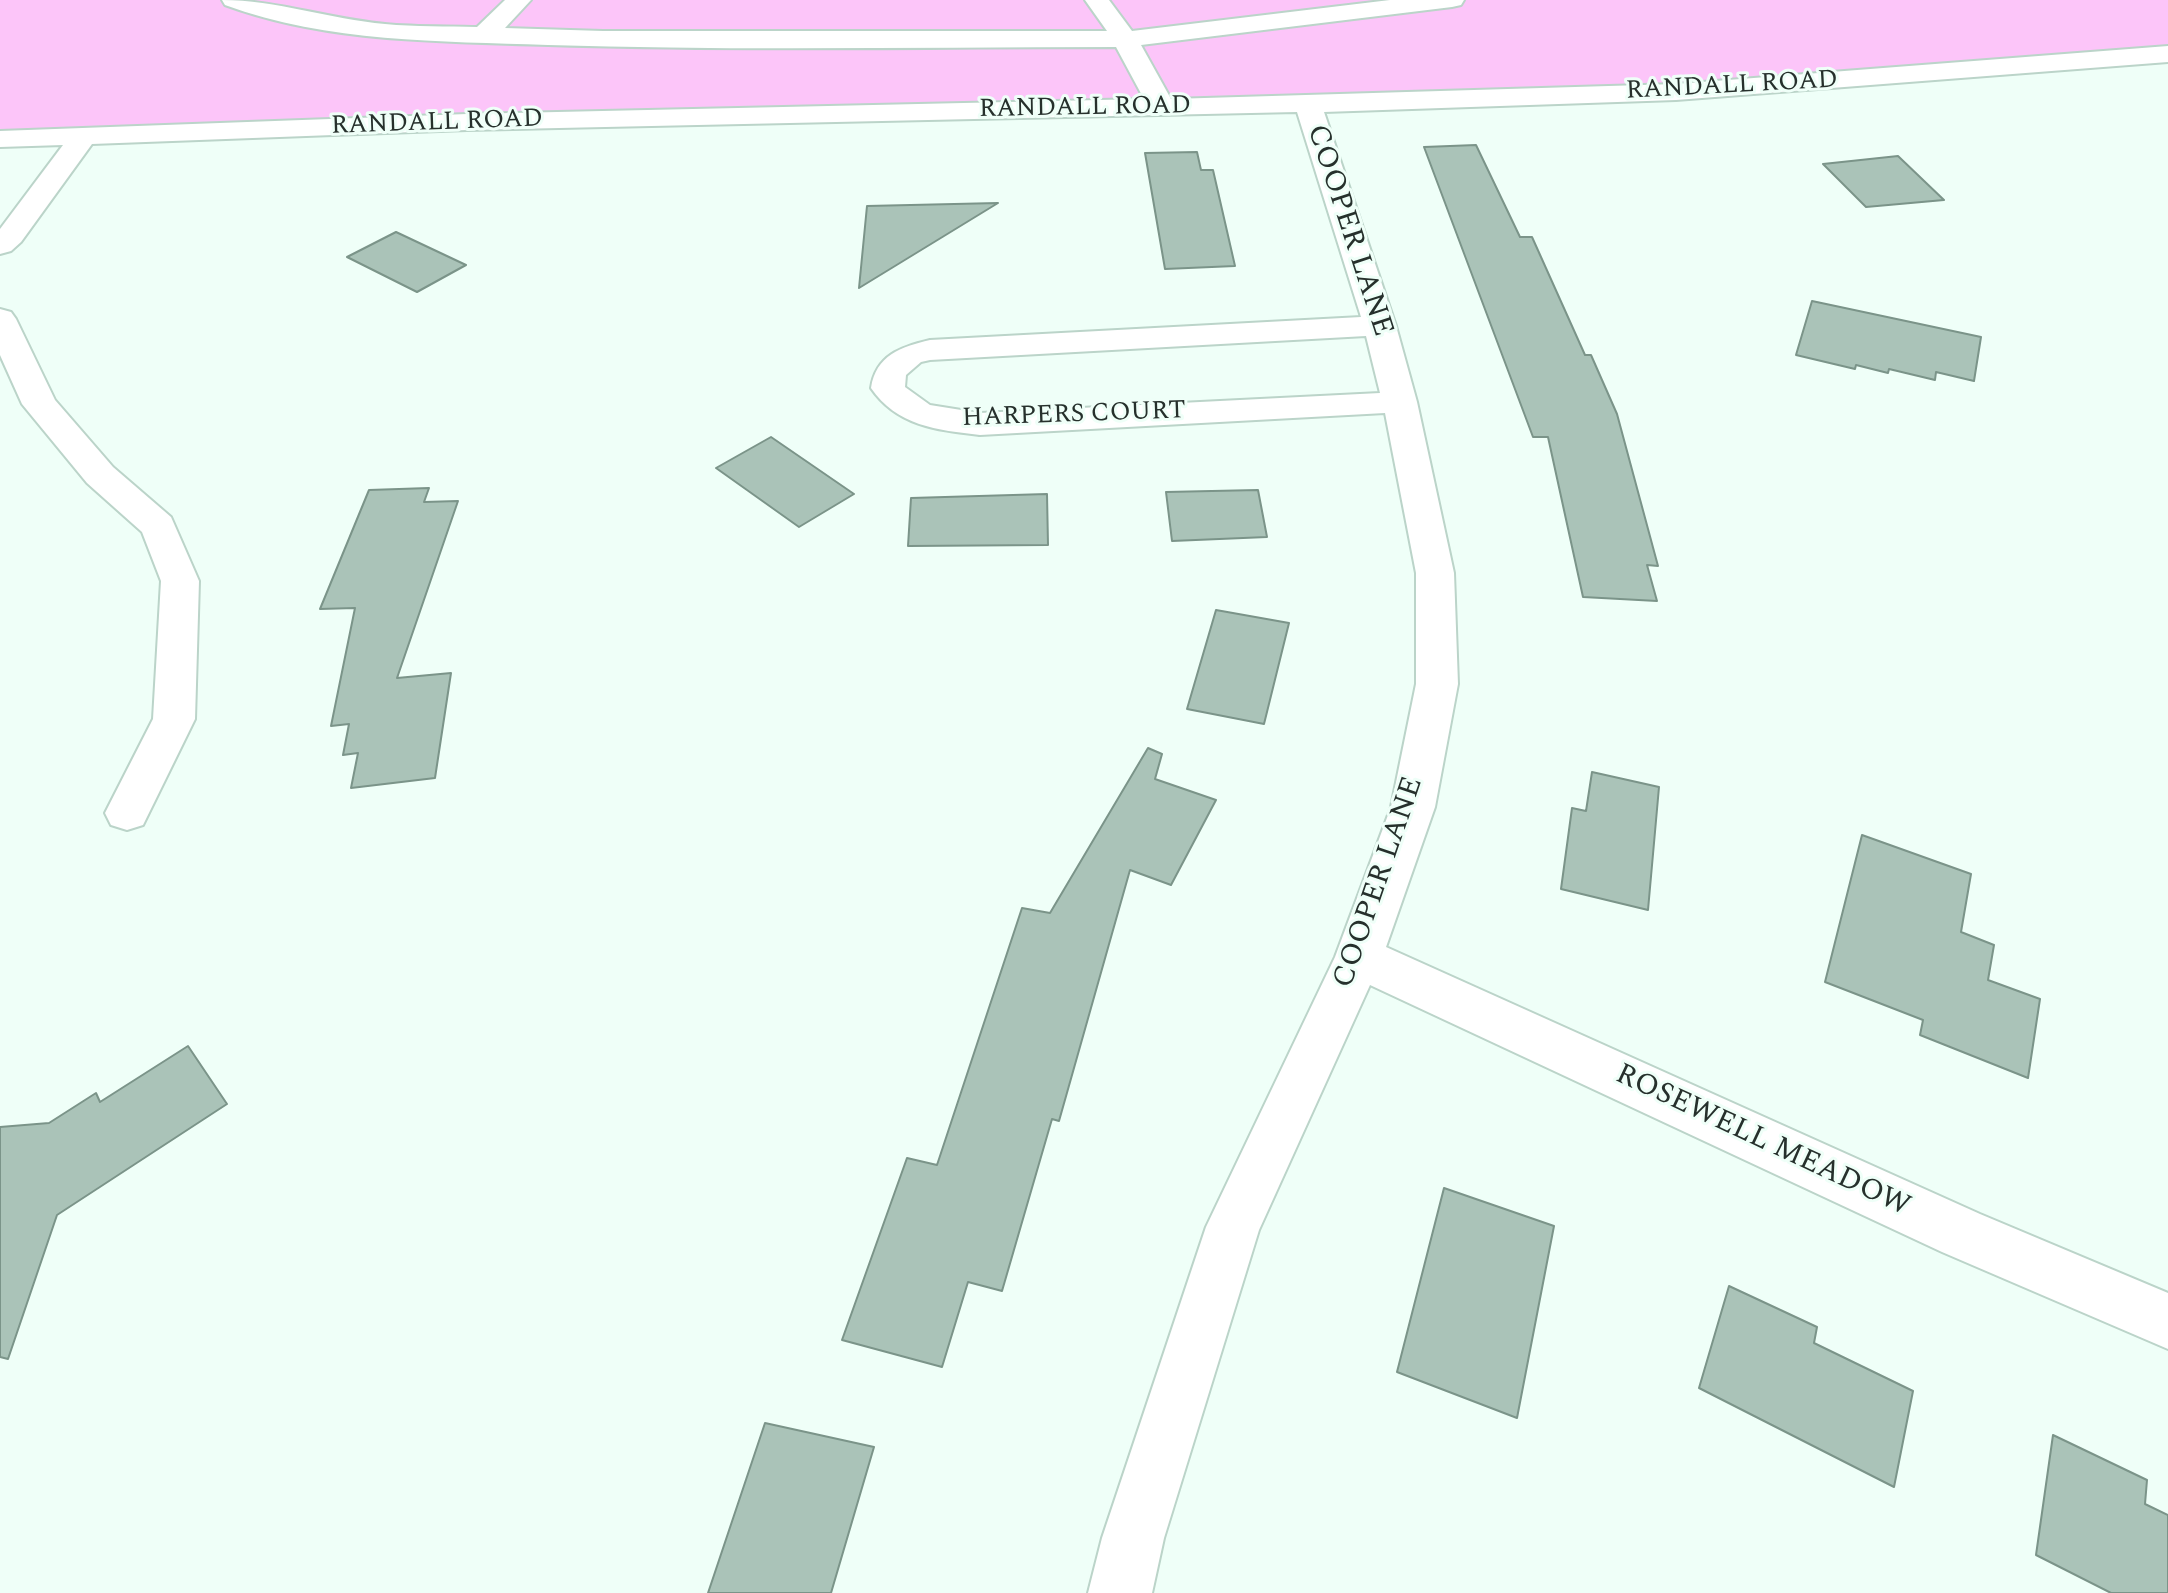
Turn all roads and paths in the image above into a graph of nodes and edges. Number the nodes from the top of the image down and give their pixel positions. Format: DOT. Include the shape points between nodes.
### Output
graph roads {
  1 [pos="234,0"];
  2 [pos="519,0"];
  3 [pos="1097,0"];
  4 [pos="1452,0"];
  5 [pos="484,35"];
  6 [pos="1125,39"];
  7 [pos="2168,54"];
  8 [pos="1308,104"];
  9 [pos="1162,107"];
  10 [pos="84,136"];
  11 [pos="0,139"];
  12 [pos="0,245"];
  13 [pos="0,319"];
  14 [pos="1380,326"];
  15 [pos="1400,402"];
  16 [pos="127,813"];
  17 [pos="1359,957"];
  18 [pos="2168,1321"];
  19 [pos="1120,1593"];
  1 -- 5 [label="street" via="276,15 386,32"];
  2 -- 5 [label="street"];
  3 -- 6 [label="street"];
  4 -- 6 [label="street"];
  5 -- 6 [label="street"];
  6 -- 9 [label="street"];
  7 -- 8 [label="street, RANDALL ROAD" via="1676,92"];
  8 -- 9 [label="street, RANDALL ROAD"];
  8 -- 14 [label="street, COOPER LANE"];
  9 -- 10 [label="street, RANDALL ROAD"];
  10 -- 11 [label="street, RANDALL ROAD"];
  10 -- 12 [label="street"];
  13 -- 16 [label="street" via="39,404 100,475 158,526 180,581 174,719"];
  14 -- 15 [label="street, COOPER LANE"];
  14 -- 15 [label="street, HARPERS COURT" via="930,350 909,355 890,372 888,388 899,404 930,419 980,424"];
  15 -- 17 [label="street, COOPER LANE" via="1435,573 1437,684 1413,807"];
  17 -- 18 [label="street, ROSEWELL MEADOW" via="1961,1233"];
  17 -- 19 [label="street, COOPER LANE" via="1233,1227"];
}
